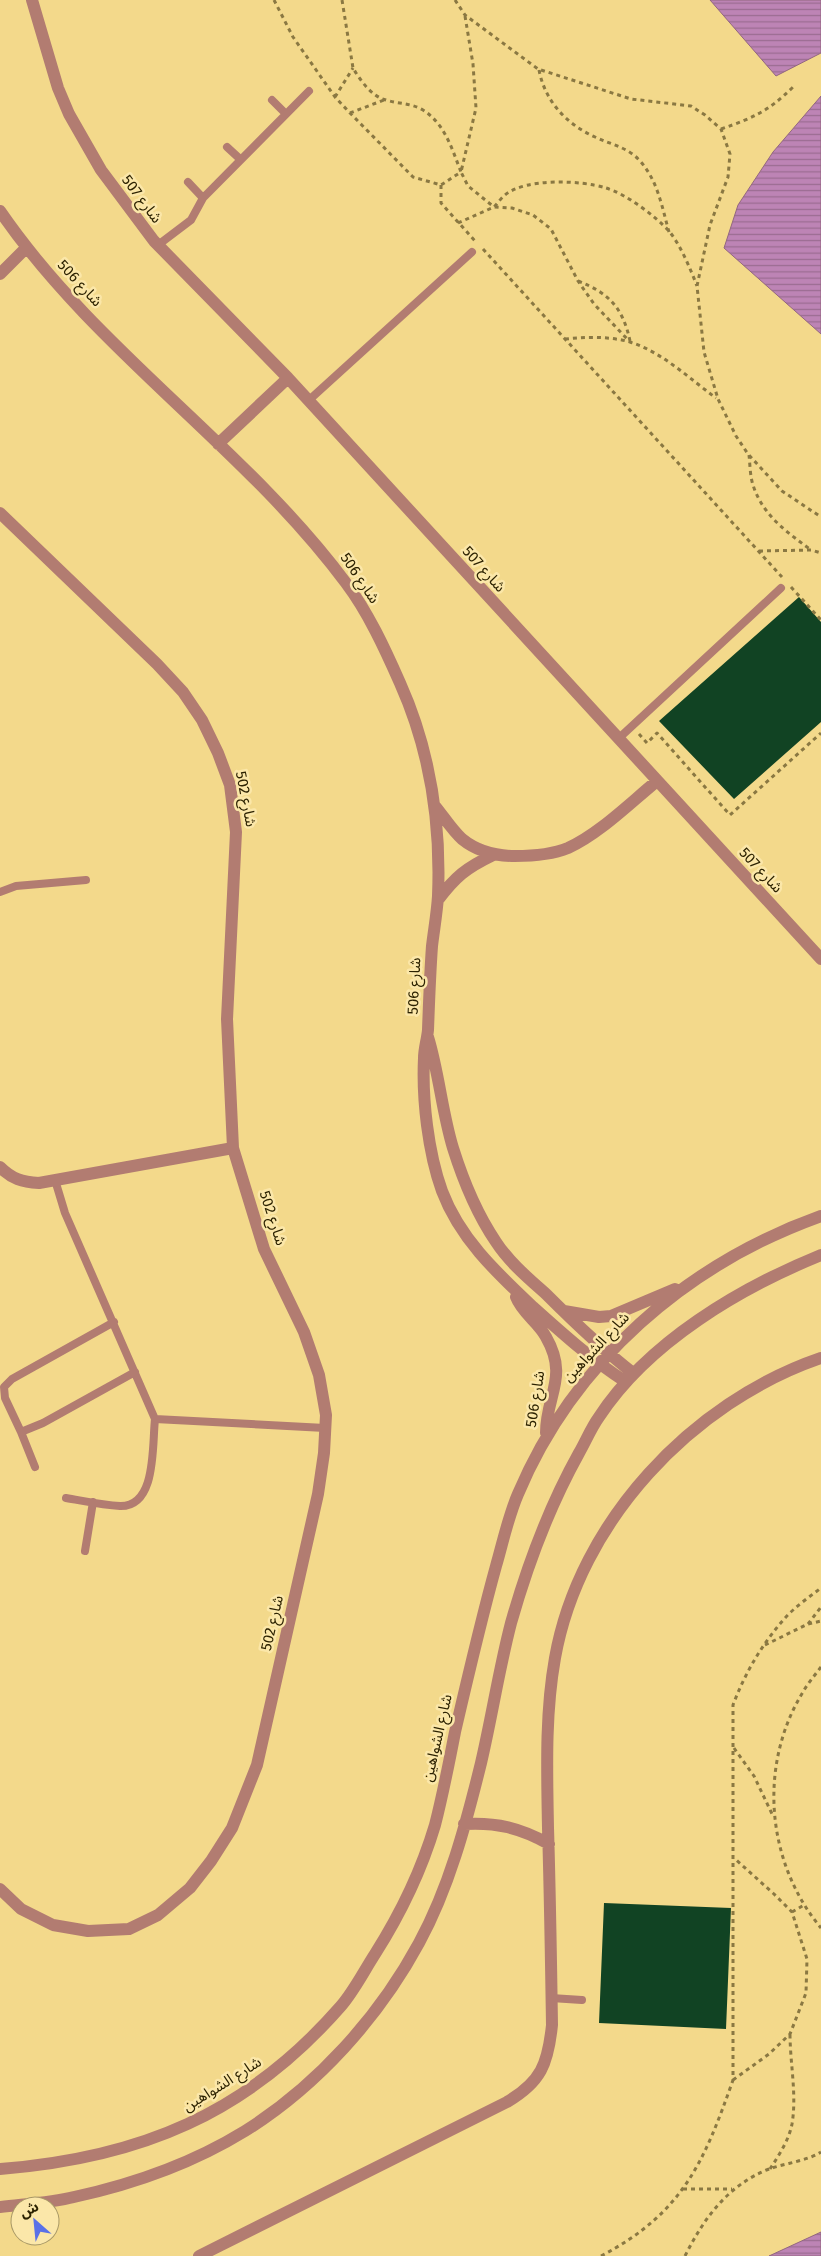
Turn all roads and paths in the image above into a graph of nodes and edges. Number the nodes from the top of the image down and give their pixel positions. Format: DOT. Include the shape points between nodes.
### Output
graph roads {
  1 [pos="32,0"];
  2 [pos="274,0"];
  3 [pos="342,0"];
  4 [pos="455,0"];
  5 [pos="465,15"];
  6 [pos="353,68"];
  7 [pos="538,69"];
  8 [pos="793,87"];
  9 [pos="308,91"];
  10 [pos="335,97"];
  11 [pos="272,100"];
  12 [pos="384,100"];
  13 [pos="350,113"];
  14 [pos="286,114"];
  15 [pos="721,129"];
  16 [pos="227,147"];
  17 [pos="240,159"];
  18 [pos="461,172"];
  19 [pos="188,182"];
  20 [pos="441,185"];
  21 [pos="203,198"];
  22 [pos="494,206"];
  23 [pos="0,210"];
  24 [pos="458,223"];
  25 [pos="669,232"];
  26 [pos="158,245"];
  27 [pos="26,248"];
  28 [pos="472,252"];
  29 [pos="0,274"];
  30 [pos="578,281"];
  31 [pos="697,286"];
  32 [pos="564,339"];
  33 [pos="630,342"];
  34 [pos="288,378"];
  35 [pos="718,399"];
  36 [pos="308,401"];
  37 [pos="218,444"];
  38 [pos="748,454"];
  39 [pos="0,513"];
  40 [pos="821,518"];
  41 [pos="811,550"];
  42 [pos="759,551"];
  43 [pos="821,553"];
  44 [pos="784,579"];
  45 [pos="790,586"];
  46 [pos="781,588"];
  47 [pos="821,620"];
  48 [pos="821,733"];
  49 [pos="618,739"];
  50 [pos="647,743"];
  51 [pos="657,781"];
  52 [pos="435,806"];
  53 [pos="492,855"];
  54 [pos="86,880"];
  55 [pos="0,892"];
  56 [pos="438,900"];
  57 [pos="821,959"];
  58 [pos="428,1035"];
  59 [pos="233,1148"];
  60 [pos="0,1167"];
  61 [pos="56,1180"];
  62 [pos="821,1216"];
  63 [pos="821,1255"];
  64 [pos="512,1288"];
  65 [pos="682,1288"];
  66 [pos="563,1311"];
  67 [pos="114,1322"];
  68 [pos="608,1354"];
  69 [pos="821,1358"];
  70 [pos="600,1365"];
  71 [pos="135,1372"];
  72 [pos="630,1378"];
  73 [pos="155,1419"];
  74 [pos="325,1428"];
  75 [pos="21,1432"];
  76 [pos="546,1439"];
  77 [pos="35,1466"];
  78 [pos="66,1498"];
  79 [pos="93,1502"];
  80 [pos="86,1551"];
  81 [pos="821,1588"];
  82 [pos="821,1607"];
  83 [pos="821,1621"];
  84 [pos="808,1624"];
  85 [pos="762,1647"];
  86 [pos="821,1667"];
  87 [pos="733,1748"];
  88 [pos="774,1819"];
  89 [pos="464,1824"];
  90 [pos="549,1844"];
  91 [pos="733,1857"];
  92 [pos="0,1889"];
  93 [pos="804,1905"];
  94 [pos="792,1912"];
  95 [pos="821,1928"];
  96 [pos="551,1998"];
  97 [pos="582,2000"];
  98 [pos="790,2034"];
  99 [pos="734,2080"];
  100 [pos="820,2154"];
  101 [pos="770,2169"];
  102 [pos="0,2170"];
  103 [pos="683,2189"];
  104 [pos="733,2189"];
  105 [pos="0,2207"];
  106 [pos="199,2256"];
  107 [pos="601,2256"];
  108 [pos="684,2256"];
  1 -- 26 [label="street, شارع 507" via="55,80 69,114 101,170"];
  2 -- 10 [label="path" via="293,37"];
  3 -- 6 [label="path"];
  4 -- 5 [label="path"];
  5 -- 7 [label="path"];
  5 -- 18 [label="path" via="476,108"];
  6 -- 10 [label="path"];
  6 -- 12 [label="path" via="358,78"];
  7 -- 15 [label="path" via="631,99 691,106"];
  7 -- 25 [label="path" via="542,86 552,104 570,122 594,137 625,148 640,161 656,183"];
  8 -- 15 [label="path" via="774,105 752,118"];
  9 -- 14 [label="lane"];
  10 -- 13 [label="path"];
  11 -- 14 [label="lane"];
  12 -- 13 [label="path"];
  12 -- 18 [label="path" via="409,104 435,120 448,138"];
  13 -- 20 [label="path" via="413,177"];
  14 -- 17 [label="lane"];
  15 -- 31 [label="path" via="730,154 728,177 710,225"];
  16 -- 17 [label="lane"];
  17 -- 21 [label="lane"];
  18 -- 20 [label="path"];
  18 -- 22 [label="path" via="468,186"];
  19 -- 21 [label="lane"];
  20 -- 24 [label="path" via="441,203"];
  21 -- 26 [label="lane" via="191,220"];
  22 -- 24 [label="path"];
  22 -- 25 [label="path" via="506,194 527,186 562,181 606,188 640,206"];
  22 -- 30 [label="path" via="532,215 551,229"];
  23 -- 27 [label="street, شارع 506"];
  24 -- 32 [label="path"];
  25 -- 31 [label="path"];
  26 -- 34 [label="street, شارع 507"];
  27 -- 29 [label="street"];
  27 -- 37 [label="street, شارع 506" via="103,331"];
  28 -- 36 [label="lane"];
  30 -- 33 [label="path" via="594,304"];
  30 -- 33 [label="path" via="594,287 622,313"];
  31 -- 35 [label="path" via="704,352"];
  32 -- 33 [label="path" via="592,337"];
  32 -- 42 [label="path"];
  33 -- 35 [label="path" via="660,357"];
  34 -- 36 [label="street, شارع 507"];
  34 -- 37 [label="street"];
  35 -- 38 [label="path"];
  36 -- 49 [label="street, شارع 507"];
  37 -- 52 [label="street, شارع 506" via="314,542 349,586 401,683 425,752"];
  38 -- 40 [label="path" via="782,490"];
  38 -- 41 [label="path" via="752,484 759,500 775,523"];
  39 -- 59 [label="street, شارع 502" via="183,692 202,720 230,785 236,832 227,1019"];
  41 -- 42 [label="path"];
  41 -- 43 [label="path"];
  42 -- 44 [label="path"];
  45 -- 47 [label="path"];
  46 -- 49 [label="lane"];
  48 -- 50 [label="path" via="730,816 657,733"];
  49 -- 51 [label="street, شارع 507"];
  51 -- 53 [label="street" via="568,848 530,856"];
  51 -- 57 [label="street, شارع 507"];
  52 -- 53 [label="street" via="461,838"];
  52 -- 56 [label="street, شارع 506"];
  53 -- 56 [label="street" via="460,874"];
  54 -- 55 [label="lane" via="16,886"];
  56 -- 58 [label="street, شارع 506" via="428,990"];
  58 -- 64 [label="street, شارع 506" via="424,1056 427,1119 442,1190 469,1239"];
  58 -- 66 [label="street, شارع 506" via="454,1150 485,1223 511,1262"];
  59 -- 61 [label="street"];
  59 -- 74 [label="street, شارع 502" via="264,1248 304,1332 319,1375"];
  60 -- 61 [label="street" via="23,1182"];
  61 -- 67 [label="lane" via="65,1213"];
  62 -- 65 [label="street, شارع الشواهين" via="748,1247"];
  63 -- 72 [label="street" via="761,1281 721,1304 665,1346"];
  64 -- 70 [label="street, شارع 506"];
  64 -- 76 [label="street, شارع 506" via="520,1305 545,1335 556,1359 556,1380"];
  65 -- 66 [label="street" via="659,1294 624,1313 611,1316"];
  65 -- 68 [label="street, شارع الشواهين"];
  66 -- 68 [label="street, شارع 506"];
  67 -- 71 [label="lane"];
  67 -- 75 [label="lane" via="12,1379 4,1387 5,1398"];
  68 -- 70 [label="street, شارع الشواهين"];
  68 -- 72 [label="street, شارع 506"];
  69 -- 90 [label="street" via="764,1381 689,1433 654,1467 601,1538 580,1579 555,1656 548,1724"];
  70 -- 72 [label="street, شارع 506"];
  70 -- 76 [label="street, شارع الشواهين" via="570,1400"];
  71 -- 73 [label="lane"];
  71 -- 75 [label="lane"];
  72 -- 89 [label="street" via="599,1417 557,1493 541,1532 511,1624"];
  73 -- 74 [label="lane"];
  73 -- 79 [label="lane" via="148,1486 144,1494 131,1504 121,1506"];
  74 -- 92 [label="street, شارع 502" via="318,1494 257,1765 232,1828 211,1861 190,1888 158,1915 129,1929 88,1931 53,1925 22,1910"];
  75 -- 77 [label="lane"];
  76 -- 102 [label="street, شارع الشواهين" via="517,1497 506,1528 465,1688 435,1824 419,1873 399,1915 344,2003 302,2046 254,2085 216,2110 178,2129 129,2148 103,2154"];
  78 -- 79 [label="lane"];
  79 -- 80 [label="lane"];
  81 -- 85 [label="path" via="786,1616"];
  82 -- 84 [label="path"];
  83 -- 84 [label="path"];
  84 -- 85 [label="path"];
  85 -- 87 [label="path" via="742,1681 733,1705"];
  86 -- 88 [label="path" via="803,1692 778,1755 773,1790"];
  87 -- 88 [label="path" via="754,1776"];
  87 -- 91 [label="path"];
  88 -- 93 [label="path" via="782,1858"];
  89 -- 90 [label="street" via="501,1824 520,1829"];
  89 -- 105 [label="street" via="421,1940 396,1982 369,2019 299,2090 247,2130 171,2168 120,2186 70,2198"];
  90 -- 96 [label="street"];
  91 -- 94 [label="path"];
  91 -- 99 [label="path"];
  93 -- 94 [label="path"];
  93 -- 95 [label="path"];
  94 -- 98 [label="path" via="807,1959 806,1993"];
  96 -- 97 [label="lane"];
  96 -- 106 [label="street" via="552,2025 546,2059 531,2086 518,2096"];
  98 -- 99 [label="path"];
  98 -- 101 [label="path" via="794,2101 792,2125"];
  99 -- 103 [label="path" via="714,2135 698,2168"];
  100 -- 101 [label="path"];
  101 -- 104 [label="path"];
  103 -- 104 [label="path"];
  103 -- 107 [label="path" via="629,2241"];
  104 -- 108 [label="path" via="713,2210"];
}
